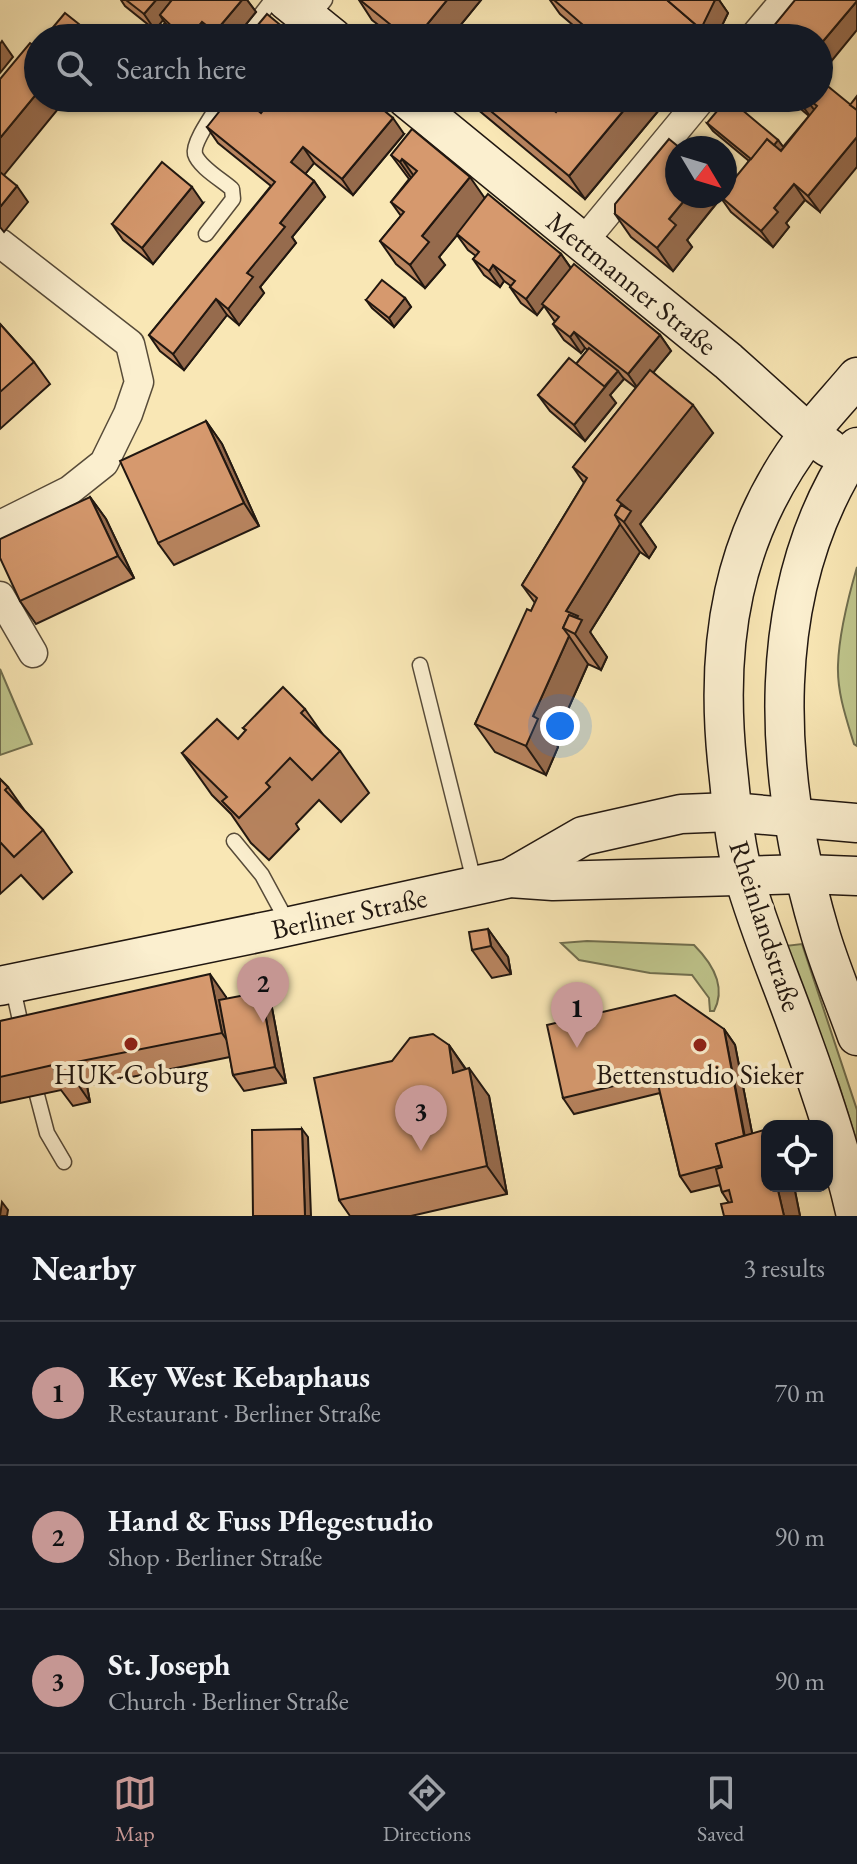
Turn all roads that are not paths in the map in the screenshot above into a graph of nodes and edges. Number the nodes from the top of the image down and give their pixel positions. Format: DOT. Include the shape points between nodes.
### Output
graph roads {
  1 [pos="272,0"];
  2 [pos="785,0"];
  3 [pos="254,24"];
  4 [pos="765,24"];
  5 [pos="215,112"];
  6 [pos="423,112"];
  7 [pos="690,112"];
  8 [pos="206,234"];
  9 [pos="583,242"];
  10 [pos="0,243"];
  11 [pos="857,377"];
  12 [pos="809,434"];
  13 [pos="854,459"];
  14 [pos="0,525"];
  15 [pos="0,596"];
  16 [pos="33,653"];
  17 [pos="420,665"];
  18 [pos="731,812"];
  19 [pos="794,817"];
  20 [pos="857,823"];
  21 [pos="234,841"];
  22 [pos="805,874"];
  23 [pos="743,875"];
  24 [pos="857,876"];
  25 [pos="493,881"];
  26 [pos="291,926"];
  27 [pos="6,985"];
  28 [pos="857,1036"];
  29 [pos="25,1040"];
  30 [pos="37,1095"];
  31 [pos="64,1162"];
  32 [pos="856,1216"];
  1 -- 3 [label="lane"];
  2 -- 4 [label="street"];
  5 -- 8 [label="lane" via="195,154 232,189 233,199"];
  6 -- 9 [label="main road, Mettmanner Straße"];
  7 -- 9 [label="street"];
  9 -- 12 [label="main road, Mettmanner Straße"];
  10 -- 14 [label="street" via="130,344 139,382 104,463 70,490"];
  11 -- 12 [label="main road, Rheinlandstraße"];
  12 -- 13 [label="main road, Mettmanner Straße"];
  12 -- 18 [label="main road, Rheinlandstraße" via="755,529 728,616 722,695"];
  13 -- 19 [label="main road, Rheinlandstraße" via="820,511 789,618 785,709"];
  15 -- 16 [label="street"];
  17 -- 25 [label="lane"];
  18 -- 19 [label="main road, Berliner Straße"];
  18 -- 23 [label="main road, Rheinlandstraße"];
  18 -- 25 [label="main road, Berliner Straße" via="681,814 583,836"];
  19 -- 20 [label="main road, Berliner Straße"];
  19 -- 22 [label="main road, Rheinlandstraße"];
  21 -- 26 [label="lane" via="262,875"];
  22 -- 23 [label="main road, Berliner Straße"];
  22 -- 24 [label="main road, Berliner Straße"];
  22 -- 28 [label="main road, Rheinlandstraße" via="820,934"];
  23 -- 25 [label="main road, Berliner Straße"];
  23 -- 32 [label="main road, Rheinlandstraße" via="827,1113"];
  25 -- 26 [label="main road, Berliner Straße"];
  26 -- 27 [label="main road, Berliner Straße"];
  27 -- 29 [label="lane"];
  30 -- 31 [label="lane" via="47,1133"];
}
